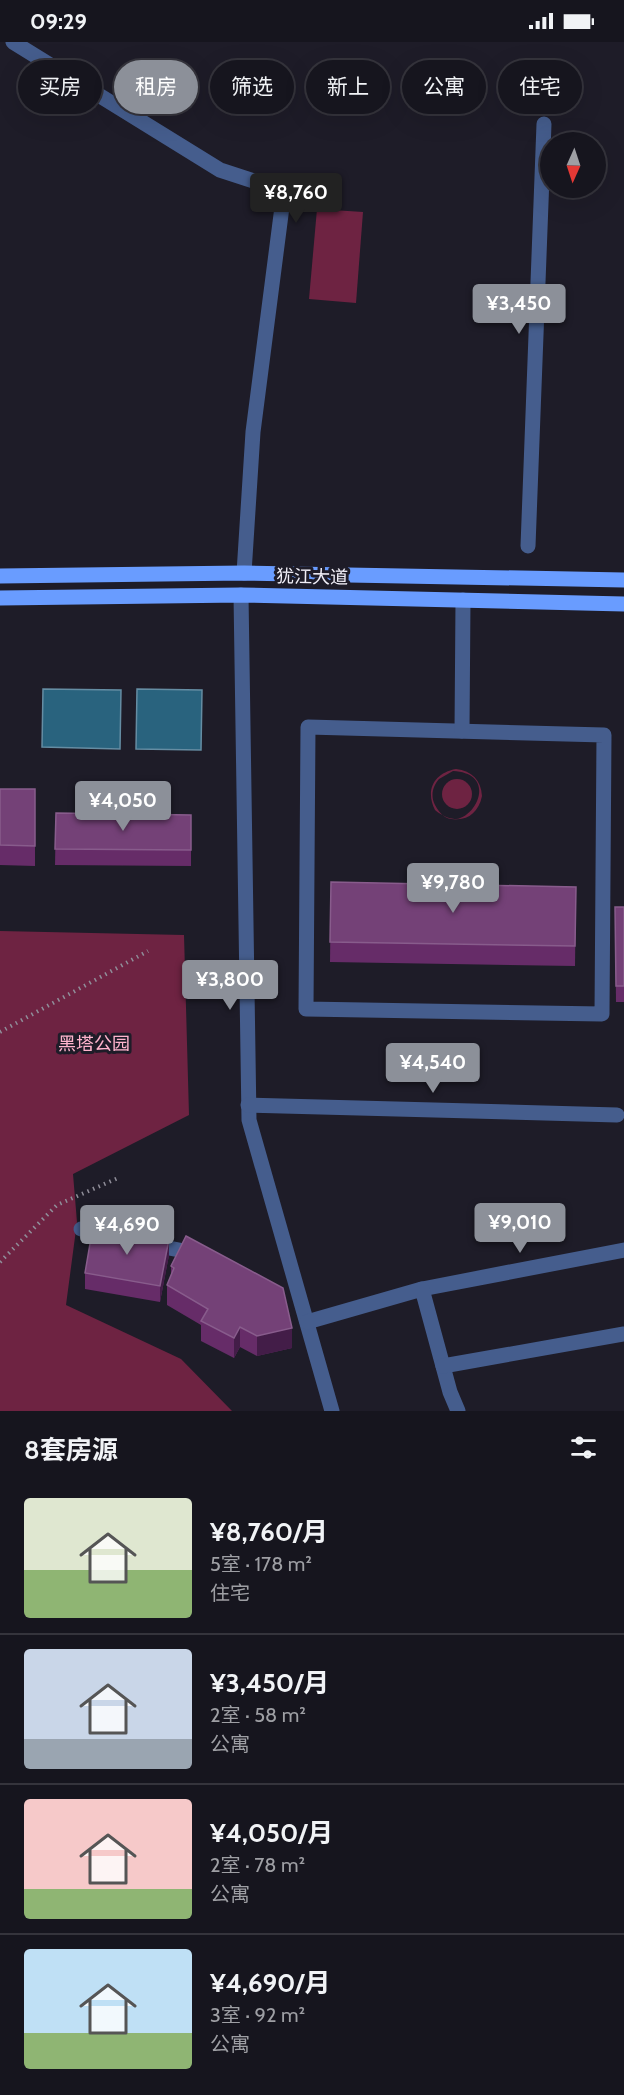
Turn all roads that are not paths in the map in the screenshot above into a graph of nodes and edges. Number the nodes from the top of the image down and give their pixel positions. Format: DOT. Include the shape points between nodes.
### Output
graph roads {
  1 [pos="13,42"];
  2 [pos="544,124"];
  3 [pos="528,546"];
  4 [pos="244,573"];
  5 [pos="0,576"];
  6 [pos="624,580"];
  7 [pos="241,595"];
  8 [pos="0,598"];
  9 [pos="463,600"];
  10 [pos="624,604"];
  11 [pos="462,731"];
  12 [pos="248,1105"];
  13 [pos="617,1115"];
  14 [pos="81,1229"];
  15 [pos="624,1251"];
  16 [pos="208,1263"];
  17 [pos="422,1289"];
  18 [pos="283,1297"];
  19 [pos="302,1305"];
  20 [pos="307,1322"];
  21 [pos="624,1334"];
  22 [pos="443,1366"];
  23 [pos="332,1411"];
  24 [pos="458,1411"];
  1 -- 4 [label="street" via="220,170 266,185 282,207 253,432"];
  2 -- 3 [label="street"];
  4 -- 5 [label="main road, 犹江大道"];
  4 -- 6 [label="main road, 犹江大道"];
  7 -- 8 [label="main road, 犹江大道"];
  7 -- 9 [label="main road, 犹江大道"];
  7 -- 12 [label="street"];
  9 -- 10 [label="main road, 犹江大道"];
  9 -- 11 [label="street"];
  11 -- 11 [label="street" via="604,735 602,1014 306,1009 308,727"];
  12 -- 13 [label="street"];
  12 -- 19 [label="street"];
  14 -- 16 [label="street" via="189,1252"];
  15 -- 17 [label="street"];
  17 -- 20 [label="street"];
  17 -- 22 [label="street"];
  18 -- 19 [label="street"];
  19 -- 20 [label="street"];
  20 -- 23 [label="street"];
  21 -- 22 [label="street"];
  22 -- 24 [label="street"];
}
